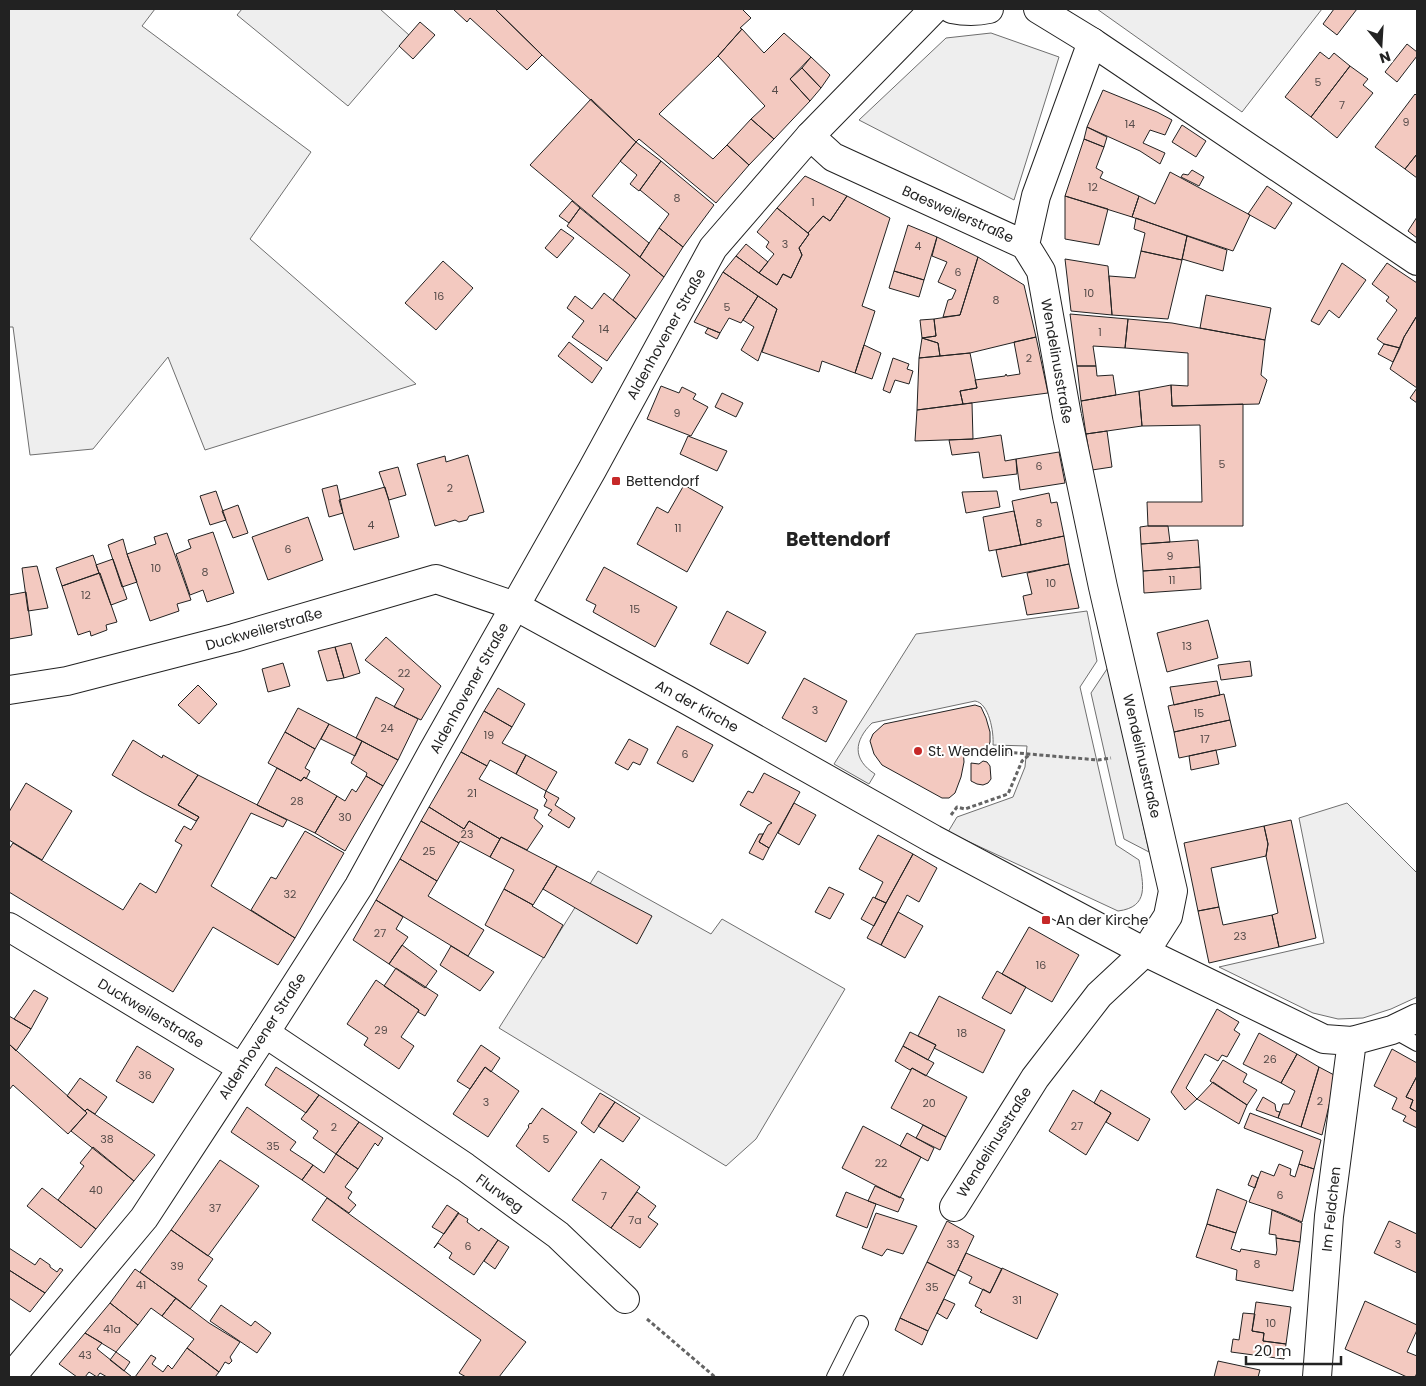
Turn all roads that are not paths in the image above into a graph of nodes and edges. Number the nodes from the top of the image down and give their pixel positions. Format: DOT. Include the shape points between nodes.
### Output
graph roads {
  1 [pos="934,9"];
  2 [pos="952,9"];
  3 [pos="989,9"];
  4 [pos="1038,9"];
  5 [pos="1092,42"];
  6 [pos="810,136"];
  7 [pos="1025,245"];
  8 [pos="1417,261"];
  9 [pos="515,606"];
  10 [pos="9,690"];
  11 [pos="9,927"];
  12 [pos="1145,952"];
  13 [pos="1417,1018"];
  14 [pos="1392,1030"];
  15 [pos="265,1033"];
  16 [pos="1352,1040"];
  17 [pos="1417,1044"];
  18 [pos="242,1068"];
  19 [pos="954,1207"];
  20 [pos="624,1299"];
  21 [pos="861,1324"];
  22 [pos="11,1377"];
  23 [pos="834,1377"];
  24 [pos="1317,1377"];
  1 -- 6 [label="street, Aldenhovener Straße"];
  2 -- 3 [label="street" via="971,12"];
  4 -- 5 [label="street"];
  5 -- 7 [label="street, Baesweilerstraße" via="1036,196"];
  5 -- 8 [label="street"];
  6 -- 7 [label="street, Baesweilerstraße" via="833,157"];
  6 -- 9 [label="street, Aldenhovener Straße" via="713,248"];
  7 -- 12 [label="street, Wendelinusstraße" via="1041,271 1067,416 1173,891 1168,916"];
  9 -- 10 [label="street, Duckweilerstraße" via="436,579 123,667 67,681"];
  9 -- 12 [label="street, An der Kirche" via="933,839"];
  9 -- 15 [label="street, Aldenhovener Straße" via="359,886"];
  11 -- 18 [label="street, Duckweilerstraße"];
  12 -- 16 [label="street, An der Kirche" via="1324,1039"];
  12 -- 19 [label="street, Wendelinusstraße" via="1099,995 1035,1078"];
  13 -- 14 [label="street, An der Kirche"];
  14 -- 16 [label="street, An der Kirche"];
  14 -- 17 [label="lane"];
  15 -- 18 [label="street, Aldenhovener Straße"];
  15 -- 20 [label="street, Flurweg" via="465,1167 558,1235"];
  16 -- 24 [label="street, Im Feldchen" via="1329,1216"];
  18 -- 22 [label="street, Aldenhovener Straße" via="144,1218"];
  21 -- 23 [label="lane"];
}
